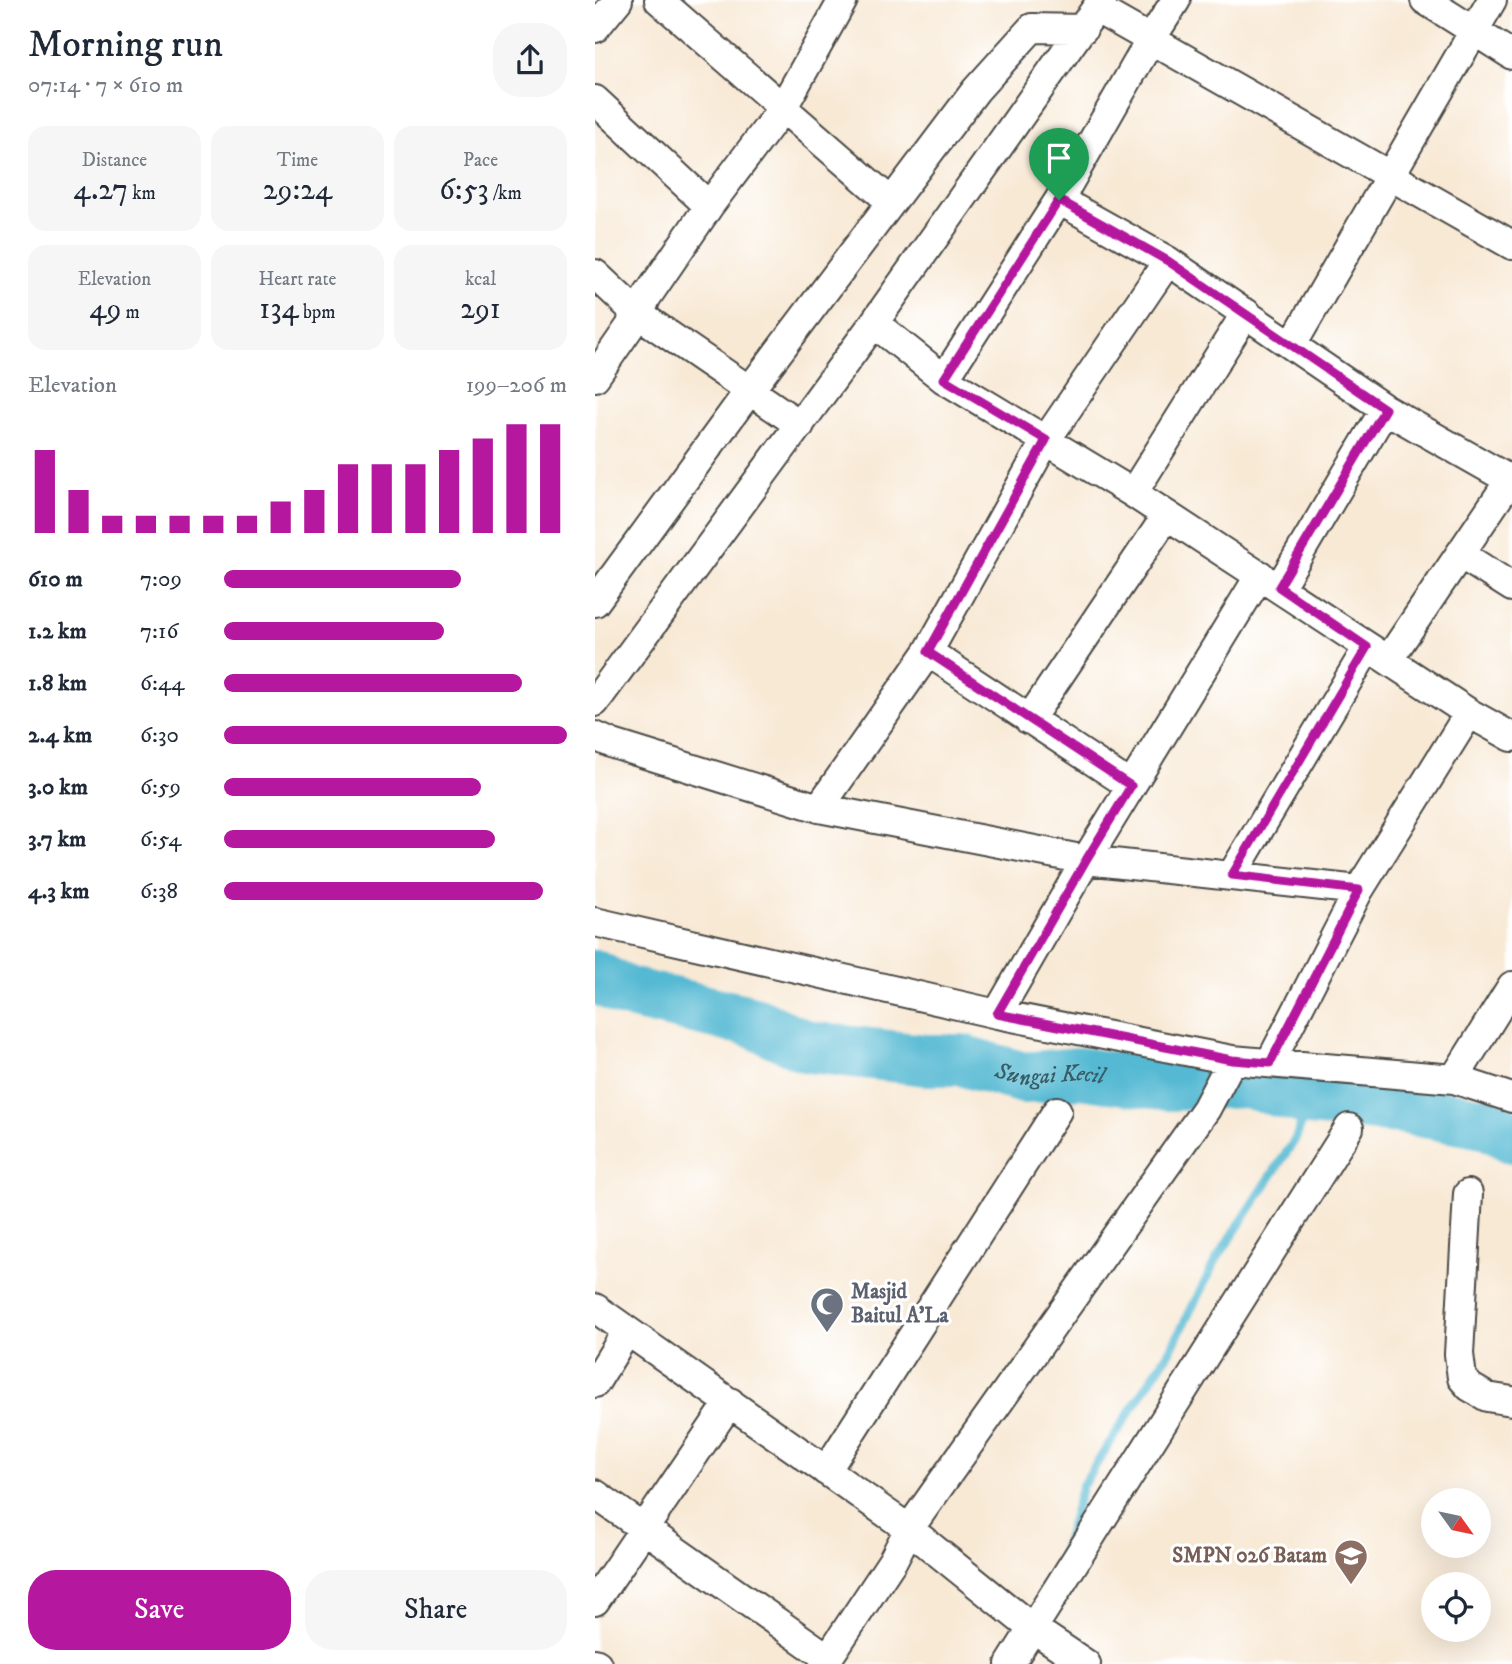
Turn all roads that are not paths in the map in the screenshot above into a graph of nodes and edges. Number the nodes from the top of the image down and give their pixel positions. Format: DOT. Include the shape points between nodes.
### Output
graph roads {
  1 [pos="618,0"];
  2 [pos="659,0"];
  3 [pos="843,0"];
  4 [pos="1176,0"];
  5 [pos="1425,0"];
  6 [pos="1492,0"];
  7 [pos="1094,13"];
  8 [pos="595,28"];
  9 [pos="1474,31"];
  10 [pos="1151,39"];
  11 [pos="1512,55"];
  12 [pos="595,100"];
  13 [pos="782,109"];
  14 [pos="1388,176"];
  15 [pos="1059,200"];
  16 [pos="891,202"];
  17 [pos="709,206"];
  18 [pos="1512,245"];
  19 [pos="1168,261"];
  20 [pos="595,274"];
  21 [pos="1246,313"];
  22 [pos="874,323"];
  23 [pos="1292,345"];
  24 [pos="595,377"];
  25 [pos="944,379"];
  26 [pos="749,391"];
  27 [pos="1385,409"];
  28 [pos="800,425"];
  29 [pos="1046,440"];
  30 [pos="1511,479"];
  31 [pos="1133,493"];
  32 [pos="1167,515"];
  33 [pos="1460,554"];
  34 [pos="605,568"];
  35 [pos="1270,581"];
  36 [pos="1512,587"];
  37 [pos="595,602"];
  38 [pos="928,652"];
  39 [pos="1378,653"];
  40 [pos="595,702"];
  41 [pos="1469,713"];
  42 [pos="1029,720"];
  43 [pos="595,736"];
  44 [pos="1512,737"];
  45 [pos="1131,786"];
  46 [pos="820,808"];
  47 [pos="1086,860"];
  48 [pos="1232,875"];
  49 [pos="1359,890"];
  50 [pos="595,922"];
  51 [pos="1512,986"];
  52 [pos="997,1014"];
  53 [pos="1270,1063"];
  54 [pos="1228,1069"];
  55 [pos="1454,1079"];
  56 [pos="1512,1098"];
  57 [pos="1058,1111"];
  58 [pos="1349,1128"];
  59 [pos="1468,1194"];
  60 [pos="595,1308"];
  61 [pos="627,1331"];
  62 [pos="595,1383"];
  63 [pos="1512,1401"];
  64 [pos="730,1402"];
  65 [pos="826,1471"];
  66 [pos="595,1494"];
  67 [pos="644,1527"];
  68 [pos="909,1530"];
  69 [pos="595,1601"];
  70 [pos="1034,1628"];
  71 [pos="826,1661"];
  72 [pos="1010,1664"];
  73 [pos="1086,1664"];
  1 -- 8 [label="street"];
  2 -- 13 [label="street"];
  3 -- 13 [label="street"];
  4 -- 10 [label="street"];
  5 -- 9 [label="street"];
  6 -- 9 [label="street"];
  7 -- 10 [label="street"];
  7 -- 16 [label="street" via="1032,28 976,90"];
  7 -- 22 [label="street"];
  9 -- 11 [label="street"];
  9 -- 14 [label="street"];
  10 -- 14 [label="street"];
  10 -- 15 [label="street"];
  12 -- 17 [label="street"];
  13 -- 16 [label="street"];
  13 -- 17 [label="street"];
  14 -- 18 [label="street"];
  14 -- 23 [label="street"];
  15 -- 19 [label="street"];
  15 -- 25 [label="street"];
  16 -- 26 [label="street"];
  17 -- 26 [label="street" via="646,299 642,313"];
  19 -- 21 [label="street"];
  19 -- 29 [label="street"];
  20 -- 24 [label="street" via="630,307 633,316"];
  21 -- 23 [label="street"];
  21 -- 31 [label="street"];
  22 -- 25 [label="street"];
  22 -- 28 [label="street"];
  23 -- 27 [label="street"];
  25 -- 29 [label="street"];
  26 -- 28 [label="street"];
  26 -- 34 [label="street"];
  27 -- 30 [label="street"];
  27 -- 35 [label="street"];
  28 -- 40 [label="street"];
  29 -- 31 [label="street"];
  29 -- 38 [label="street"];
  30 -- 33 [label="street"];
  31 -- 32 [label="street"];
  32 -- 35 [label="street"];
  32 -- 42 [label="street"];
  33 -- 36 [label="street"];
  33 -- 39 [label="street"];
  34 -- 37 [label="street"];
  35 -- 39 [label="street"];
  35 -- 45 [label="street"];
  38 -- 42 [label="street"];
  38 -- 46 [label="street"];
  39 -- 41 [label="street"];
  39 -- 48 [label="street"];
  41 -- 44 [label="street"];
  41 -- 49 [label="street"];
  42 -- 45 [label="street"];
  43 -- 46 [label="street"];
  45 -- 47 [label="street"];
  46 -- 47 [label="street"];
  47 -- 48 [label="street"];
  47 -- 52 [label="street"];
  48 -- 49 [label="street"];
  49 -- 53 [label="street"];
  50 -- 52 [label="street"];
  51 -- 55 [label="street"];
  52 -- 54 [label="street"];
  53 -- 54 [label="street"];
  53 -- 55 [label="street"];
  54 -- 68 [label="street" via="1206,1109"];
  55 -- 56 [label="street"];
  57 -- 65 [label="street"];
  58 -- 70 [label="street"];
  59 -- 63 [label="street" via="1459,1354 1462,1378 1478,1394"];
  60 -- 61 [label="street"];
  61 -- 62 [label="street"];
  61 -- 64 [label="street"];
  64 -- 65 [label="street"];
  64 -- 67 [label="street"];
  65 -- 68 [label="street"];
  66 -- 67 [label="street"];
  67 -- 69 [label="street"];
  67 -- 71 [label="street"];
  68 -- 70 [label="street"];
  68 -- 71 [label="street"];
  70 -- 72 [label="street"];
  70 -- 73 [label="street"];
}
